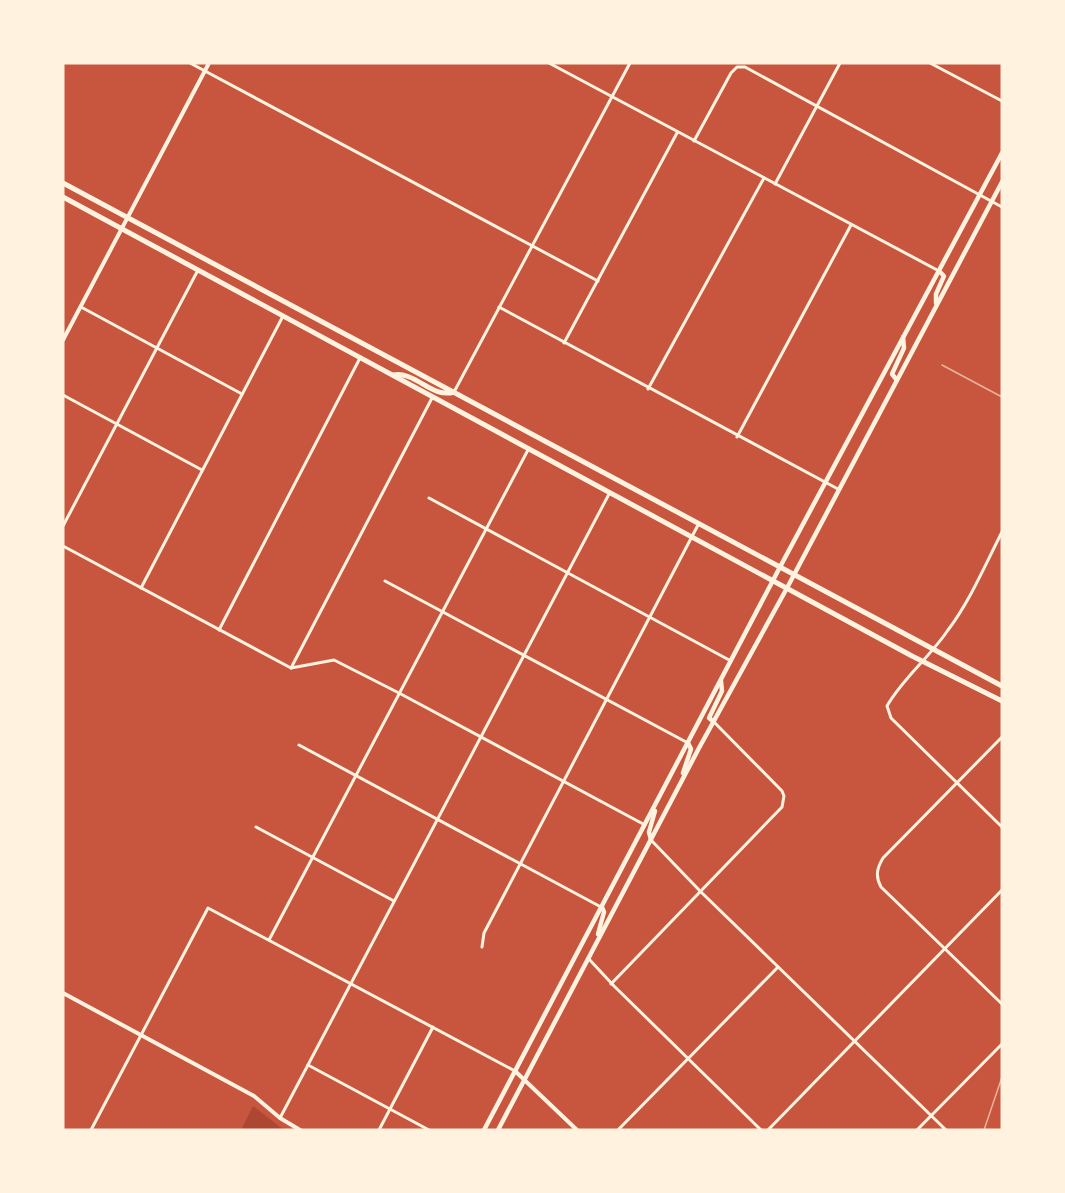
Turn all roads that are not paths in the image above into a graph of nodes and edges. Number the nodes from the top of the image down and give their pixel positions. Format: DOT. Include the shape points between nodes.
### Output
graph roads {
  1 [pos="190,63"];
  2 [pos="209,63"];
  3 [pos="549,63"];
  4 [pos="630,63"];
  5 [pos="840,63"];
  6 [pos="930,63"];
  7 [pos="205,71"];
  8 [pos="612,97"];
  9 [pos="1002,102"];
  10 [pos="816,108"];
  11 [pos="678,132"];
  12 [pos="694,141"];
  13 [pos="1002,153"];
  14 [pos="764,178"];
  15 [pos="1002,182"];
  16 [pos="63,183"];
  17 [pos="775,184"];
  18 [pos="980,195"];
  19 [pos="63,197"];
  20 [pos="992,201"];
  21 [pos="1002,207"];
  22 [pos="127,217"];
  23 [pos="851,225"];
  24 [pos="121,228"];
  25 [pos="532,245"];
  26 [pos="198,270"];
  27 [pos="939,271"];
  28 [pos="598,281"];
  29 [pos="936,303"];
  30 [pos="81,307"];
  31 [pos="499,308"];
  32 [pos="283,316"];
  33 [pos="903,337"];
  34 [pos="63,340"];
  35 [pos="564,343"];
  36 [pos="157,348"];
  37 [pos="360,358"];
  38 [pos="393,375"];
  39 [pos="896,379"];
  40 [pos="648,389"];
  41 [pos="454,392"];
  42 [pos="242,394"];
  43 [pos="63,395"];
  44 [pos="433,396"];
  45 [pos="117,424"];
  46 [pos="737,436"];
  47 [pos="529,448"];
  48 [pos="202,470"];
  49 [pos="825,483"];
  50 [pos="838,489"];
  51 [pos="610,492"];
  52 [pos="429,498"];
  53 [pos="699,523"];
  54 [pos="63,526"];
  55 [pos="486,529"];
  56 [pos="1002,532"];
  57 [pos="692,537"];
  58 [pos="63,546"];
  59 [pos="780,567"];
  60 [pos="568,573"];
  61 [pos="794,574"];
  62 [pos="385,580"];
  63 [pos="773,580"];
  64 [pos="141,588"];
  65 [pos="787,588"];
  66 [pos="443,611"];
  67 [pos="650,617"];
  68 [pos="219,631"];
  69 [pos="933,650"];
  70 [pos="524,655"];
  71 [pos="732,661"];
  72 [pos="923,662"];
  73 [pos="291,668"];
  74 [pos="721,681"];
  75 [pos="1002,686"];
  76 [pos="399,693"];
  77 [pos="606,699"];
  78 [pos="1002,701"];
  79 [pos="714,722"];
  80 [pos="481,737"];
  81 [pos="1002,737"];
  82 [pos="688,743"];
  83 [pos="299,745"];
  84 [pos="356,775"];
  85 [pos="563,781"];
  86 [pos="957,783"];
  87 [pos="679,786"];
  88 [pos="661,795"];
  89 [pos="438,819"];
  90 [pos="645,825"];
  91 [pos="256,827"];
  92 [pos="1002,827"];
  93 [pos="651,840"];
  94 [pos="313,857"];
  95 [pos="520,863"];
  96 [pos="1002,890"];
  97 [pos="701,892"];
  98 [pos="394,901"];
  99 [pos="602,907"];
  100 [pos="269,940"];
  101 [pos="482,947"];
  102 [pos="593,948"];
  103 [pos="944,950"];
  104 [pos="588,958"];
  105 [pos="778,967"];
  106 [pos="351,983"];
  107 [pos="611,984"];
  108 [pos="63,993"];
  109 [pos="1002,1004"];
  110 [pos="433,1027"];
  111 [pos="141,1035"];
  112 [pos="854,1041"];
  113 [pos="1002,1044"];
  114 [pos="688,1059"];
  115 [pos="308,1065"];
  116 [pos="515,1071"];
  117 [pos="526,1080"];
  118 [pos="390,1109"];
  119 [pos="931,1116"];
  120 [pos="280,1118"];
  121 [pos="92,1130"];
  122 [pos="300,1130"];
  123 [pos="379,1130"];
  124 [pos="429,1130"];
  125 [pos="484,1130"];
  126 [pos="498,1130"];
  127 [pos="577,1130"];
  128 [pos="618,1130"];
  129 [pos="761,1130"];
  130 [pos="768,1130"];
  131 [pos="917,1130"];
  132 [pos="946,1130"];
  1 -- 7 [label="street"];
  2 -- 7 [label="street"];
  3 -- 8 [label="street"];
  4 -- 8 [label="street"];
  5 -- 10 [label="street"];
  6 -- 9 [label="street"];
  7 -- 22 [label="street"];
  7 -- 25 [label="street"];
  8 -- 11 [label="street"];
  8 -- 25 [label="street"];
  10 -- 12 [label="street" via="745,67 736,67"];
  10 -- 17 [label="street"];
  10 -- 18 [label="street"];
  11 -- 12 [label="street"];
  11 -- 28 [label="street"];
  12 -- 14 [label="street"];
  13 -- 18 [label="main road"];
  14 -- 17 [label="street"];
  14 -- 40 [label="street"];
  15 -- 20 [label="main road"];
  16 -- 22 [label="highway"];
  17 -- 23 [label="street"];
  18 -- 20 [label="street"];
  18 -- 27 [label="main road"];
  19 -- 24 [label="highway"];
  20 -- 21 [label="street"];
  20 -- 29 [label="main road"];
  22 -- 24 [label="street"];
  22 -- 41 [label="highway"];
  23 -- 27 [label="street"];
  23 -- 46 [label="street"];
  24 -- 26 [label="highway"];
  24 -- 30 [label="street"];
  25 -- 28 [label="street"];
  25 -- 31 [label="street"];
  26 -- 32 [label="highway"];
  26 -- 36 [label="street"];
  27 -- 29 [label="main road" via="944,276"];
  27 -- 33 [label="main road"];
  28 -- 35 [label="street"];
  29 -- 39 [label="main road"];
  30 -- 34 [label="street"];
  30 -- 36 [label="street"];
  31 -- 35 [label="street"];
  31 -- 41 [label="street"];
  32 -- 37 [label="highway"];
  32 -- 42 [label="street"];
  33 -- 39 [label="main road" via="904,348 892,374"];
  33 -- 49 [label="main road"];
  35 -- 40 [label="street"];
  36 -- 42 [label="street"];
  36 -- 45 [label="street"];
  37 -- 38 [label="highway"];
  37 -- 68 [label="street"];
  38 -- 41 [label="highway" via="406,375 443,394"];
  38 -- 44 [label="highway"];
  39 -- 50 [label="main road"];
  40 -- 46 [label="street"];
  41 -- 53 [label="highway"];
  42 -- 48 [label="street"];
  43 -- 45 [label="street"];
  44 -- 47 [label="highway"];
  44 -- 73 [label="street"];
  45 -- 48 [label="street"];
  45 -- 54 [label="street"];
  46 -- 49 [label="street"];
  47 -- 51 [label="highway"];
  47 -- 55 [label="street"];
  48 -- 64 [label="street"];
  49 -- 50 [label="street"];
  49 -- 59 [label="main road"];
  50 -- 61 [label="main road"];
  51 -- 57 [label="highway"];
  51 -- 60 [label="street"];
  52 -- 55 [label="street"];
  53 -- 57 [label="street"];
  53 -- 59 [label="highway"];
  55 -- 60 [label="street"];
  55 -- 66 [label="street"];
  56 -- 69 [label="street" via="953,624"];
  57 -- 63 [label="highway"];
  57 -- 67 [label="street"];
  58 -- 64 [label="street"];
  59 -- 61 [label="highway"];
  59 -- 63 [label="main road"];
  60 -- 67 [label="street"];
  60 -- 70 [label="street"];
  61 -- 65 [label="main road"];
  61 -- 69 [label="highway"];
  62 -- 66 [label="street"];
  63 -- 65 [label="highway"];
  63 -- 71 [label="main road"];
  64 -- 68 [label="street"];
  65 -- 72 [label="highway"];
  65 -- 79 [label="main road"];
  66 -- 70 [label="street"];
  66 -- 76 [label="street"];
  67 -- 71 [label="street"];
  67 -- 77 [label="street"];
  68 -- 73 [label="street"];
  69 -- 72 [label="street"];
  69 -- 75 [label="highway"];
  70 -- 77 [label="street"];
  70 -- 80 [label="street"];
  71 -- 74 [label="main road"];
  72 -- 78 [label="highway"];
  72 -- 86 [label="street" via="887,706 891,718"];
  73 -- 76 [label="street" via="334,660"];
  74 -- 79 [label="main road" via="722,691 709,718"];
  74 -- 82 [label="main road"];
  76 -- 80 [label="street"];
  76 -- 84 [label="street"];
  77 -- 82 [label="street"];
  77 -- 85 [label="street"];
  79 -- 87 [label="main road"];
  79 -- 97 [label="street" via="784,796 782,807"];
  80 -- 85 [label="street"];
  80 -- 89 [label="street"];
  81 -- 86 [label="street"];
  82 -- 87 [label="main road" via="690,754"];
  82 -- 88 [label="main road"];
  83 -- 84 [label="street"];
  84 -- 89 [label="street"];
  84 -- 94 [label="street"];
  85 -- 90 [label="street"];
  85 -- 95 [label="street"];
  86 -- 92 [label="street"];
  86 -- 103 [label="street" via="883,858 877,871 881,887"];
  87 -- 93 [label="main road"];
  88 -- 90 [label="main road"];
  88 -- 93 [label="main road" via="649,832"];
  89 -- 95 [label="street"];
  89 -- 98 [label="street"];
  90 -- 99 [label="main road"];
  91 -- 94 [label="street"];
  93 -- 97 [label="street"];
  93 -- 102 [label="main road"];
  94 -- 98 [label="street"];
  94 -- 100 [label="street"];
  95 -- 99 [label="street"];
  95 -- 101 [label="street" via="483,933"];
  96 -- 103 [label="street"];
  97 -- 105 [label="street"];
  97 -- 107 [label="street"];
  98 -- 106 [label="street"];
  99 -- 102 [label="main road" via="603,918"];
  99 -- 116 [label="main road"];
  100 -- 106 [label="street"];
  100 -- 111 [label="street" via="208,908"];
  102 -- 104 [label="main road"];
  103 -- 109 [label="street"];
  103 -- 112 [label="street"];
  104 -- 107 [label="street"];
  104 -- 117 [label="main road"];
  105 -- 112 [label="street"];
  105 -- 114 [label="street"];
  106 -- 110 [label="street"];
  106 -- 115 [label="street"];
  107 -- 114 [label="street"];
  108 -- 111 [label="street"];
  110 -- 116 [label="street"];
  110 -- 118 [label="street"];
  111 -- 120 [label="street" via="254,1096"];
  111 -- 121 [label="street"];
  112 -- 119 [label="street"];
  112 -- 130 [label="street"];
  113 -- 119 [label="street"];
  114 -- 128 [label="street"];
  114 -- 129 [label="street"];
  115 -- 118 [label="street"];
  115 -- 120 [label="street"];
  116 -- 117 [label="street"];
  116 -- 125 [label="main road"];
  117 -- 126 [label="main road"];
  117 -- 127 [label="street"];
  118 -- 123 [label="street"];
  118 -- 124 [label="street"];
  119 -- 131 [label="street"];
  119 -- 132 [label="street"];
  120 -- 122 [label="street"];
}
